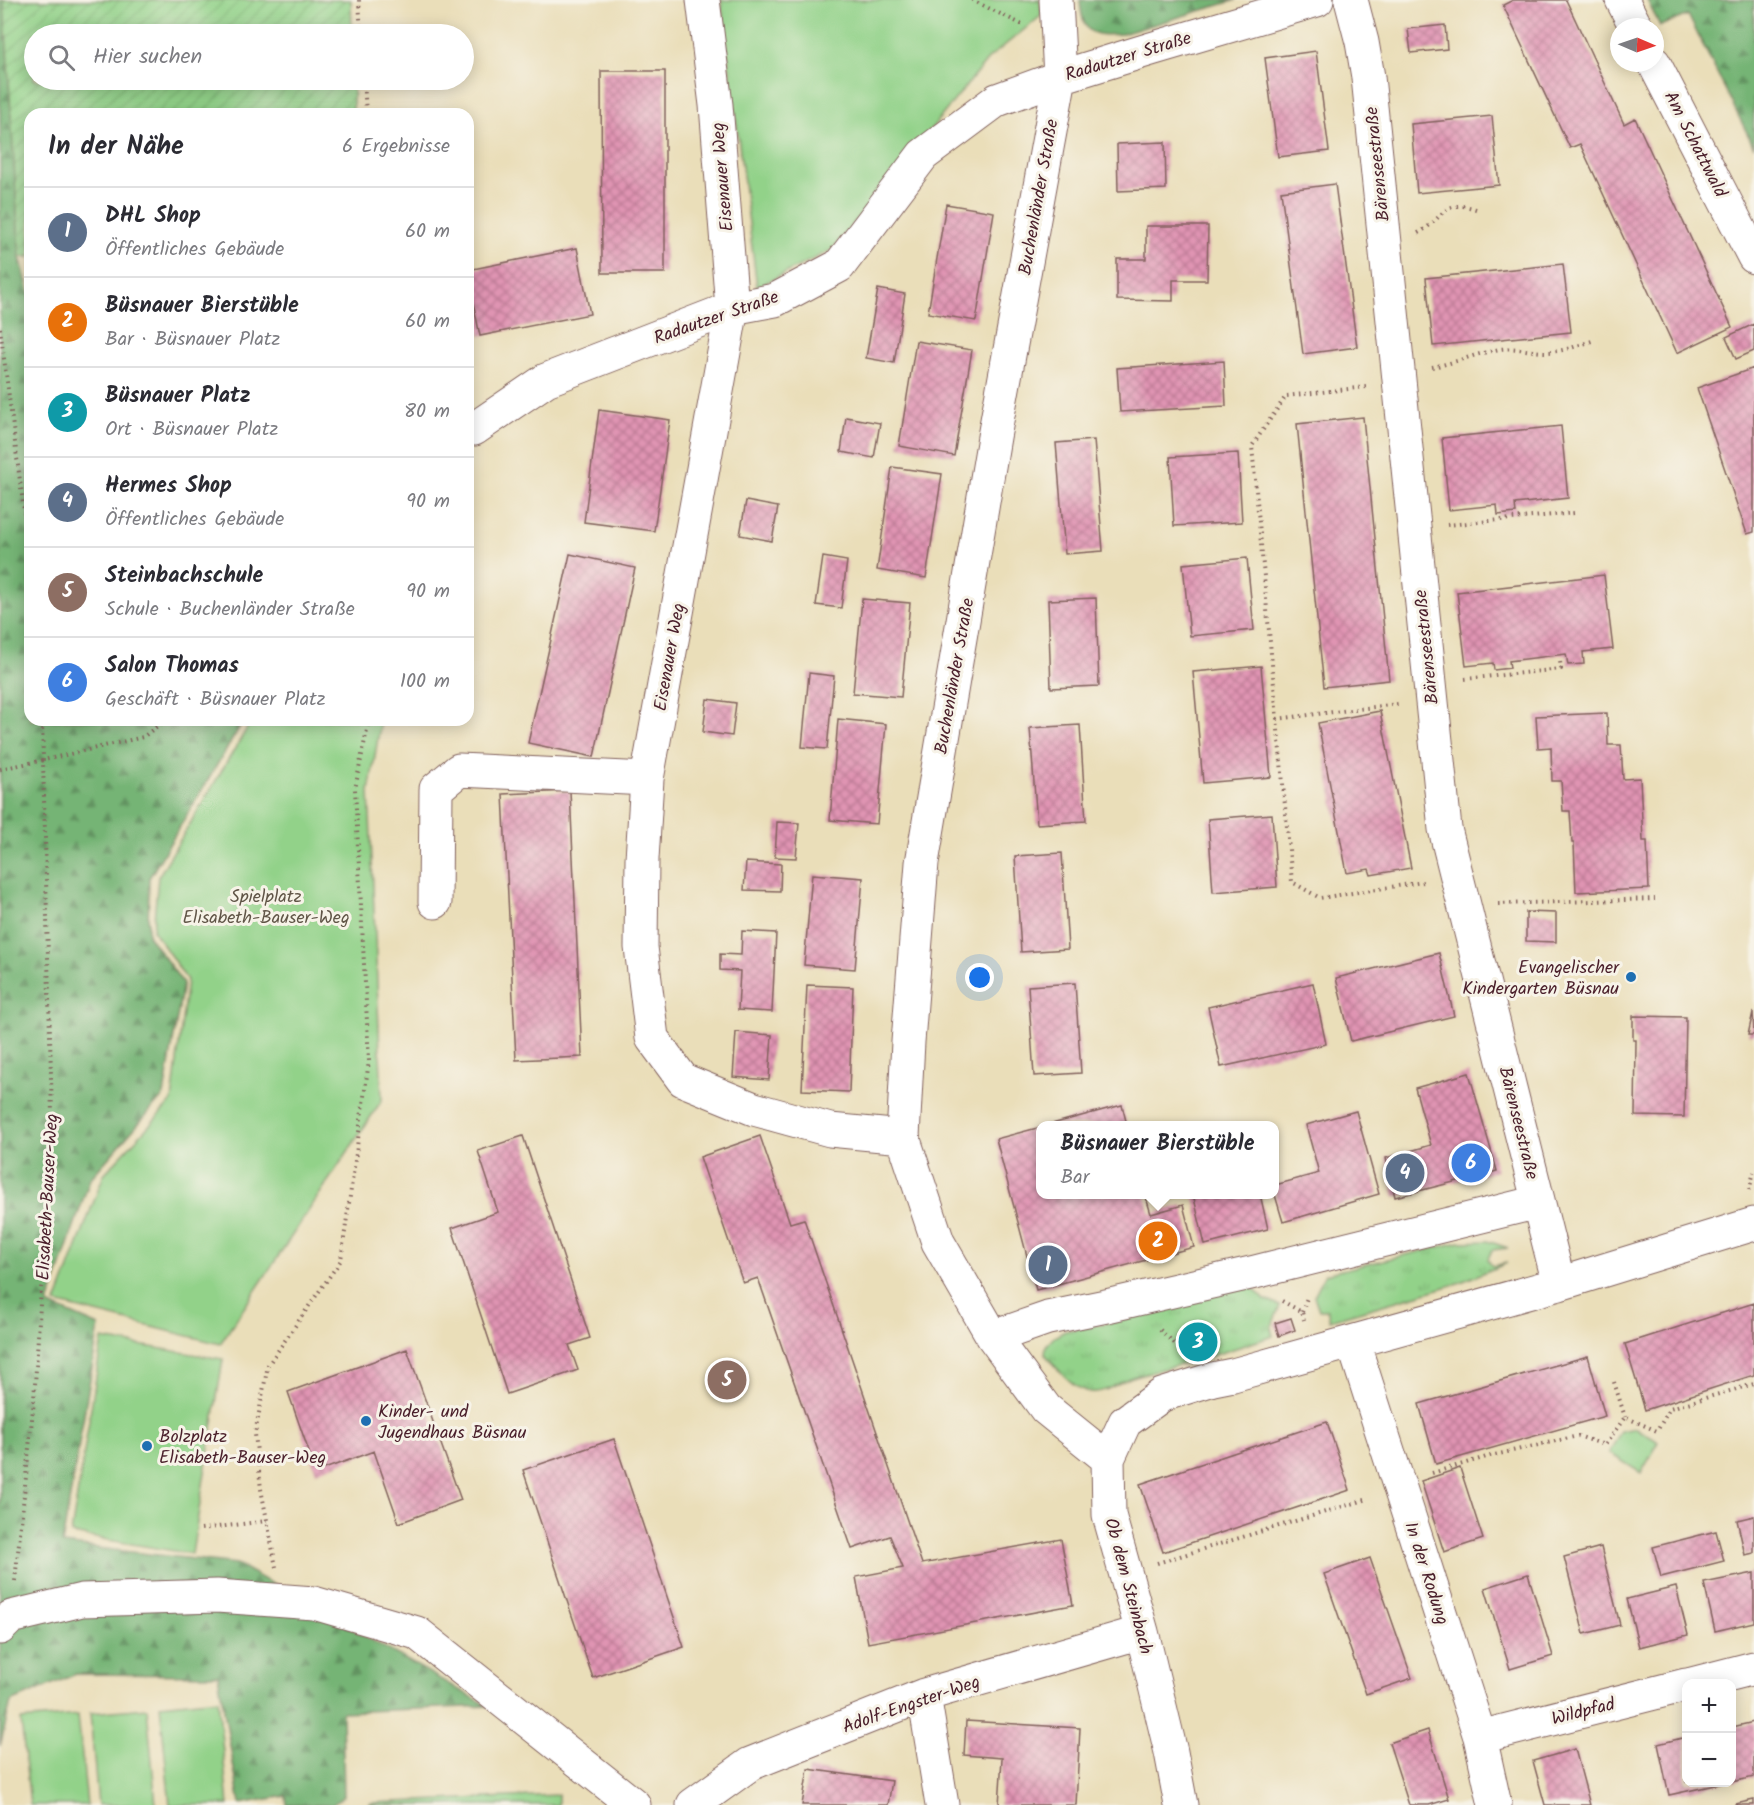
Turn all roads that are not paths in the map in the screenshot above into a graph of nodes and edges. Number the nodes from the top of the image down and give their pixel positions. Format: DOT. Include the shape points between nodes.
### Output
graph roads {
  1 [pos="703,0"];
  2 [pos="1056,0"];
  3 [pos="1317,0"];
  4 [pos="1351,0"];
  5 [pos="1622,0"];
  6 [pos="1631,18"];
  7 [pos="1659,72"];
  8 [pos="1060,77"];
  9 [pos="1754,257"];
  10 [pos="732,308"];
  11 [pos="474,429"];
  12 [pos="647,778"];
  13 [pos="435,902"];
  14 [pos="903,1137"];
  15 [pos="1538,1203"];
  16 [pos="1754,1224"];
  17 [pos="1559,1284"];
  18 [pos="993,1337"];
  19 [pos="1353,1342"];
  20 [pos="1107,1459"];
  21 [pos="5,1623"];
  22 [pos="1142,1632"];
  23 [pos="1754,1668"];
  24 [pos="1709,1679"];
  25 [pos="1682,1686"];
  26 [pos="924,1695"];
  27 [pos="1480,1737"];
  28 [pos="634,1805"];
  29 [pos="693,1805"];
  30 [pos="942,1805"];
  31 [pos="1181,1805"];
  32 [pos="1496,1805"];
  1 -- 10 [label="street, Eisenauer Weg" via="716,105"];
  2 -- 8 [label="street, Buchenländer Straße"];
  3 -- 8 [label="street, Radautzer Straße"];
  4 -- 15 [label="street, Bärenseestraße" via="1368,76 1412,376 1431,700 1445,829"];
  5 -- 6 [label="street"];
  7 -- 9 [label="street, Am Schattwald"];
  8 -- 10 [label="street, Radautzer Straße" via="997,100 923,155 839,266 775,300"];
  8 -- 14 [label="street, Buchenländer Straße" via="922,863"];
  10 -- 11 [label="street, Radautzer Straße" via="546,380"];
  10 -- 12 [label="street, Eisenauer Weg"];
  12 -- 13 [label="street" via="459,770 436,789"];
  12 -- 14 [label="street, Eisenauer Weg" via="641,947 652,1038 683,1080 754,1109 830,1130"];
  14 -- 18 [label="street, Buchenländer Straße" via="938,1242"];
  15 -- 17 [label="street, Bärenseestraße"];
  15 -- 18 [label="street" via="1048,1318"];
  16 -- 17 [label="street"];
  17 -- 19 [label="street"];
  18 -- 20 [label="street" via="1046,1409"];
  19 -- 20 [label="street" via="1162,1395 1125,1422"];
  19 -- 27 [label="street, In der Rodung"];
  20 -- 22 [label="street, Ob dem Steinbach" via="1108,1515"];
  21 -- 28 [label="street" via="82,1600 217,1596 314,1603 417,1634"];
  22 -- 26 [label="street, Adolf-Engster-Weg"];
  22 -- 31 [label="street, Ob dem Steinbach"];
  23 -- 24 [label="street"];
  25 -- 27 [label="street, Wildpfad"];
  26 -- 29 [label="street, Adolf-Engster-Weg" via="750,1764"];
  26 -- 30 [label="street"];
  27 -- 32 [label="street, In der Rodung"];
}
